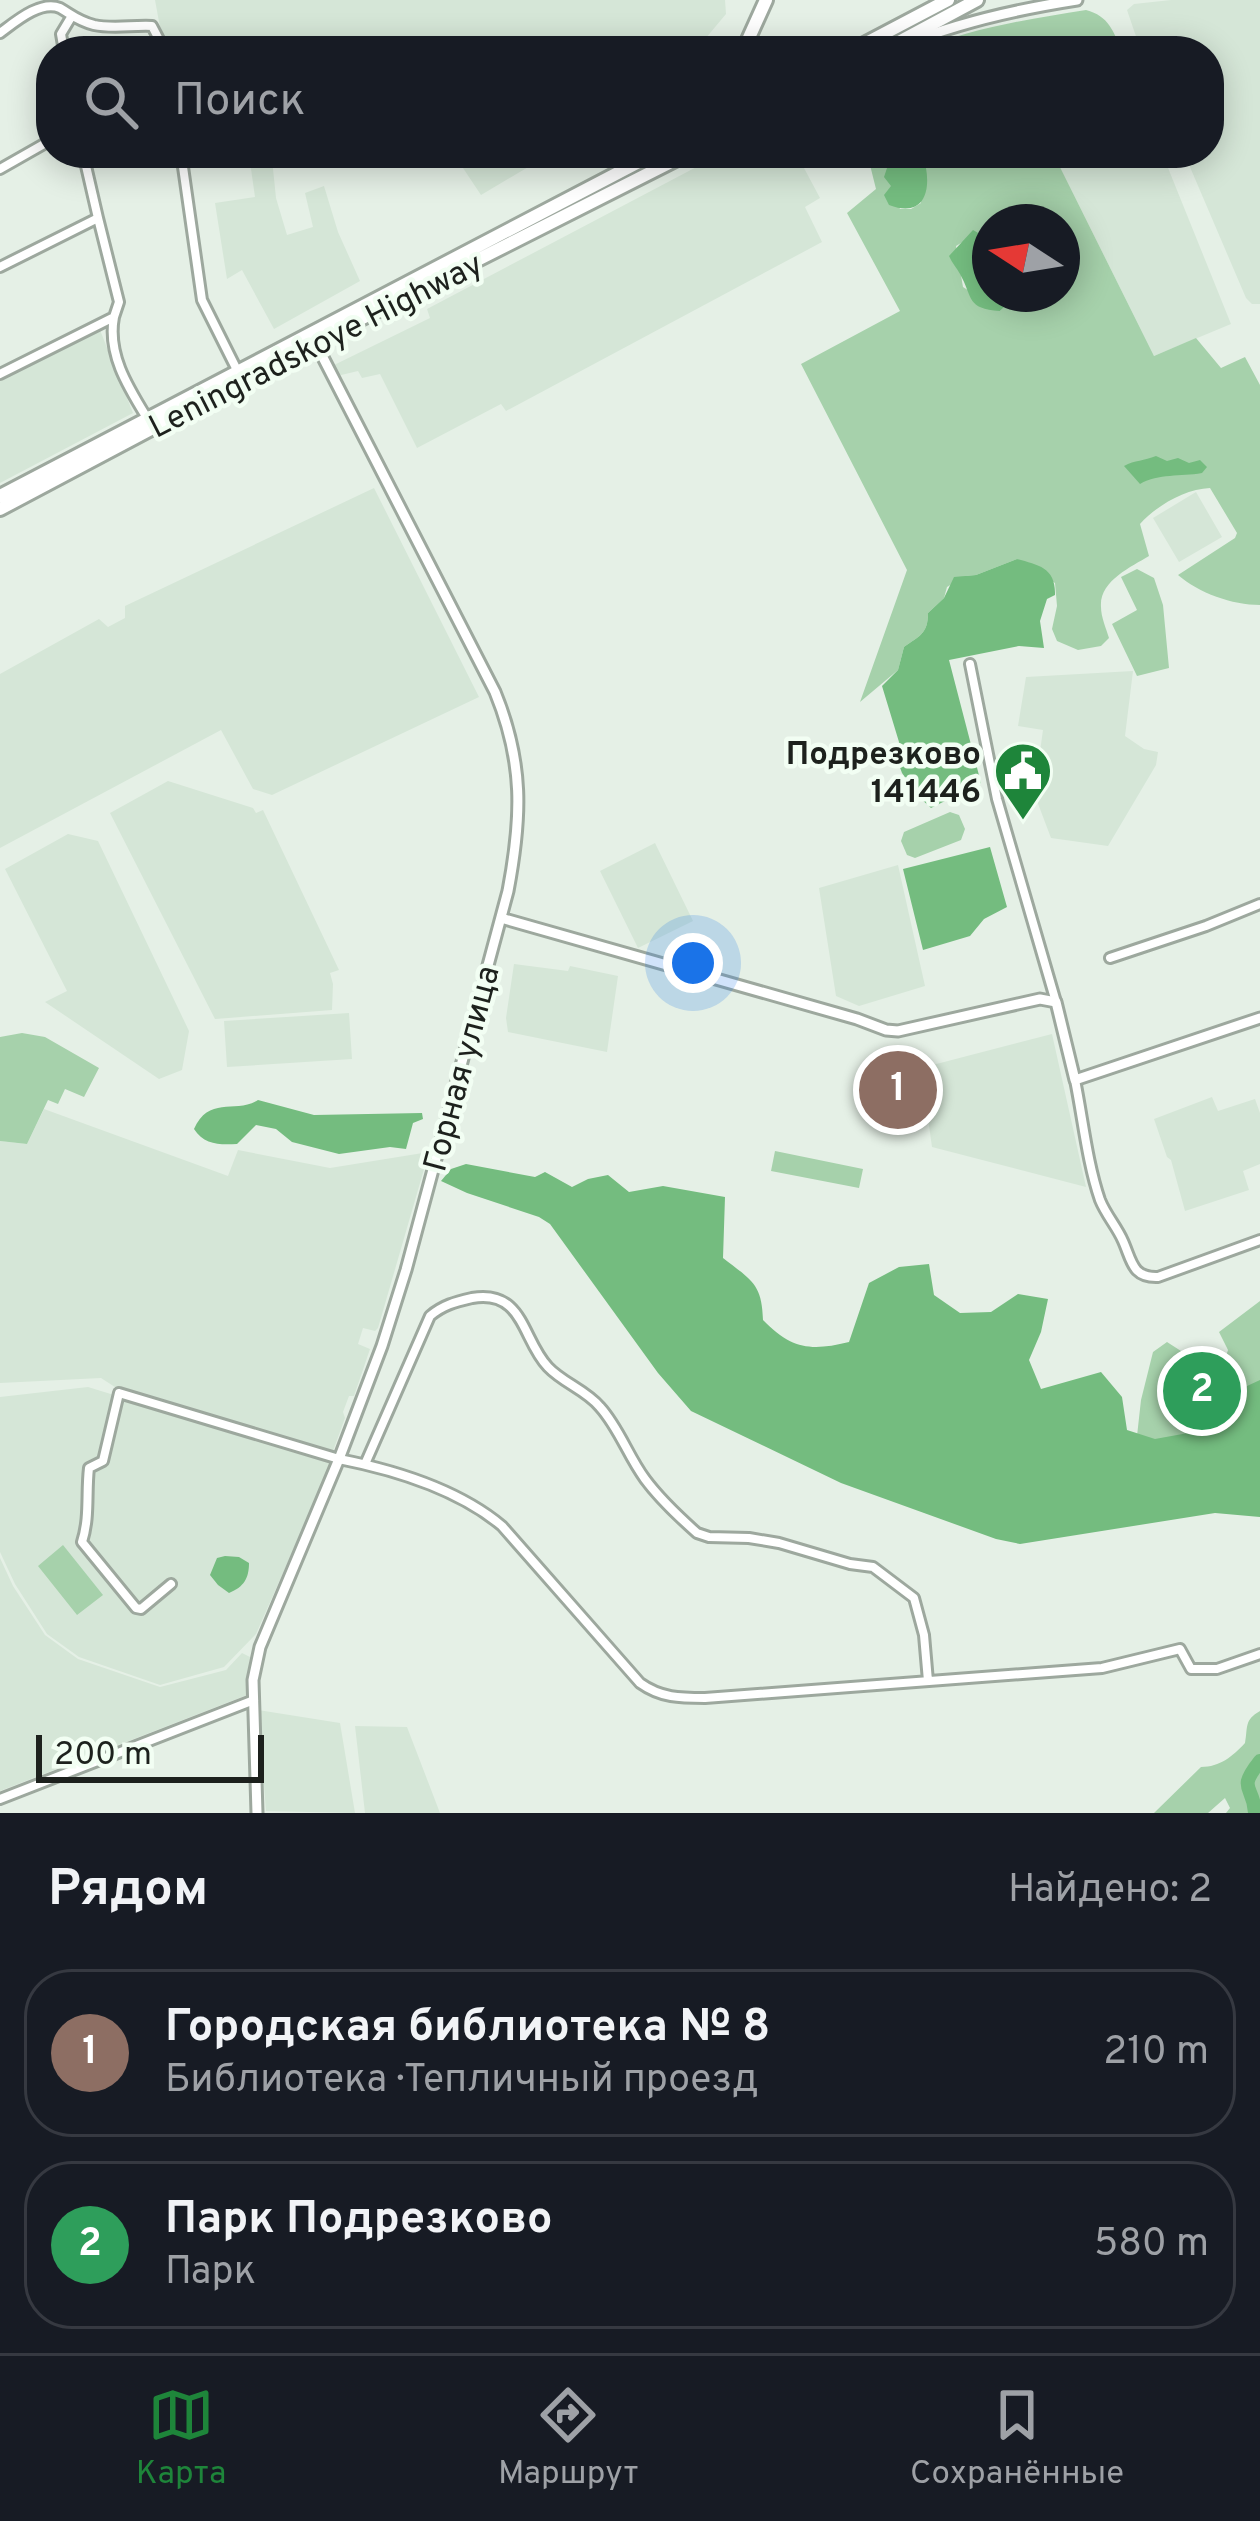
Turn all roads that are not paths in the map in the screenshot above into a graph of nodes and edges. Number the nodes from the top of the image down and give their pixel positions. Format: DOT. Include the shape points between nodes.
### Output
graph roads {
  1 [pos="766,0"];
  2 [pos="948,0"];
  3 [pos="977,0"];
  4 [pos="1076,0"];
  5 [pos="62,5"];
  6 [pos="70,19"];
  7 [pos="0,33"];
  8 [pos="61,36"];
  9 [pos="157,36"];
  10 [pos="750,36"];
  11 [pos="880,36"];
  12 [pos="913,36"];
  13 [pos="924,36"];
  14 [pos="36,149"];
  15 [pos="86,168"];
  16 [pos="183,168"];
  17 [pos="635,168"];
  18 [pos="638,168"];
  19 [pos="648,168"];
  20 [pos="0,169"];
  21 [pos="631,174"];
  22 [pos="98,218"];
  23 [pos="0,267"];
  24 [pos="114,317"];
  25 [pos="315,342"];
  26 [pos="237,370"];
  27 [pos="0,374"];
  28 [pos="147,418"];
  29 [pos="0,496"];
  30 [pos="0,509"];
  31 [pos="970,664"];
  32 [pos="1260,904"];
  33 [pos="501,918"];
  34 [pos="1110,958"];
  35 [pos="1056,1002"];
  36 [pos="1260,1018"];
  37 [pos="1075,1080"];
  38 [pos="1260,1240"];
  39 [pos="339,1459"];
  40 [pos="365,1464"];
  41 [pos="171,1584"];
  42 [pos="1260,1654"];
  43 [pos="928,1681"];
  44 [pos="254,1700"];
  45 [pos="0,1799"];
  46 [pos="257,1813"];
  1 -- 10 [label="main road"];
  2 -- 11 [label="main road"];
  3 -- 12 [label="main road"];
  4 -- 13 [label="street"];
  5 -- 6 [label="street"];
  5 -- 7 [label="street" via="28,12"];
  6 -- 8 [label="street"];
  6 -- 9 [label="street" via="152,26"];
  14 -- 20 [label="street"];
  15 -- 22 [label="street"];
  16 -- 26 [label="street" via="202,300"];
  17 -- 21 [label="main road"];
  18 -- 21 [label="main road, Leningradskoye Highway"];
  19 -- 21 [label="main road, Leningradskoye Highway"];
  21 -- 25 [label="main road, Leningradskoye Highway"];
  21 -- 26 [label="main road, Leningradskoye Highway"];
  22 -- 23 [label="street"];
  22 -- 24 [label="street" via="119,302"];
  24 -- 27 [label="street"];
  24 -- 28 [label="street" via="111,344"];
  25 -- 30 [label="main road, Leningradskoye Highway"];
  25 -- 33 [label="street, Горная улица" via="506,717 520,812"];
  26 -- 28 [label="main road, Leningradskoye Highway"];
  28 -- 29 [label="main road, Leningradskoye Highway"];
  31 -- 35 [label="street" via="997,799"];
  32 -- 34 [label="street"];
  33 -- 35 [label="street" via="886,1030"];
  33 -- 39 [label="street, Горная улица" via="406,1270"];
  35 -- 37 [label="street"];
  36 -- 37 [label="street"];
  37 -- 38 [label="street" via="1096,1189 1136,1272 1158,1277"];
  39 -- 40 [label="street"];
  39 -- 41 [label="street" via="119,1393 103,1461 89,1468 82,1542 136,1608"];
  39 -- 44 [label="street, Горная улица" via="260,1647"];
  40 -- 43 [label="street" via="480,1507 652,1692 705,1698"];
  40 -- 43 [label="street" via="430,1316 460,1300 496,1299 518,1312 550,1369 599,1405 645,1478 697,1533 873,1567 905,1589 921,1616"];
  42 -- 43 [label="street" via="1192,1669 1180,1648 1102,1667"];
  44 -- 45 [label="street"];
  44 -- 46 [label="street, Горная улица"];
}
